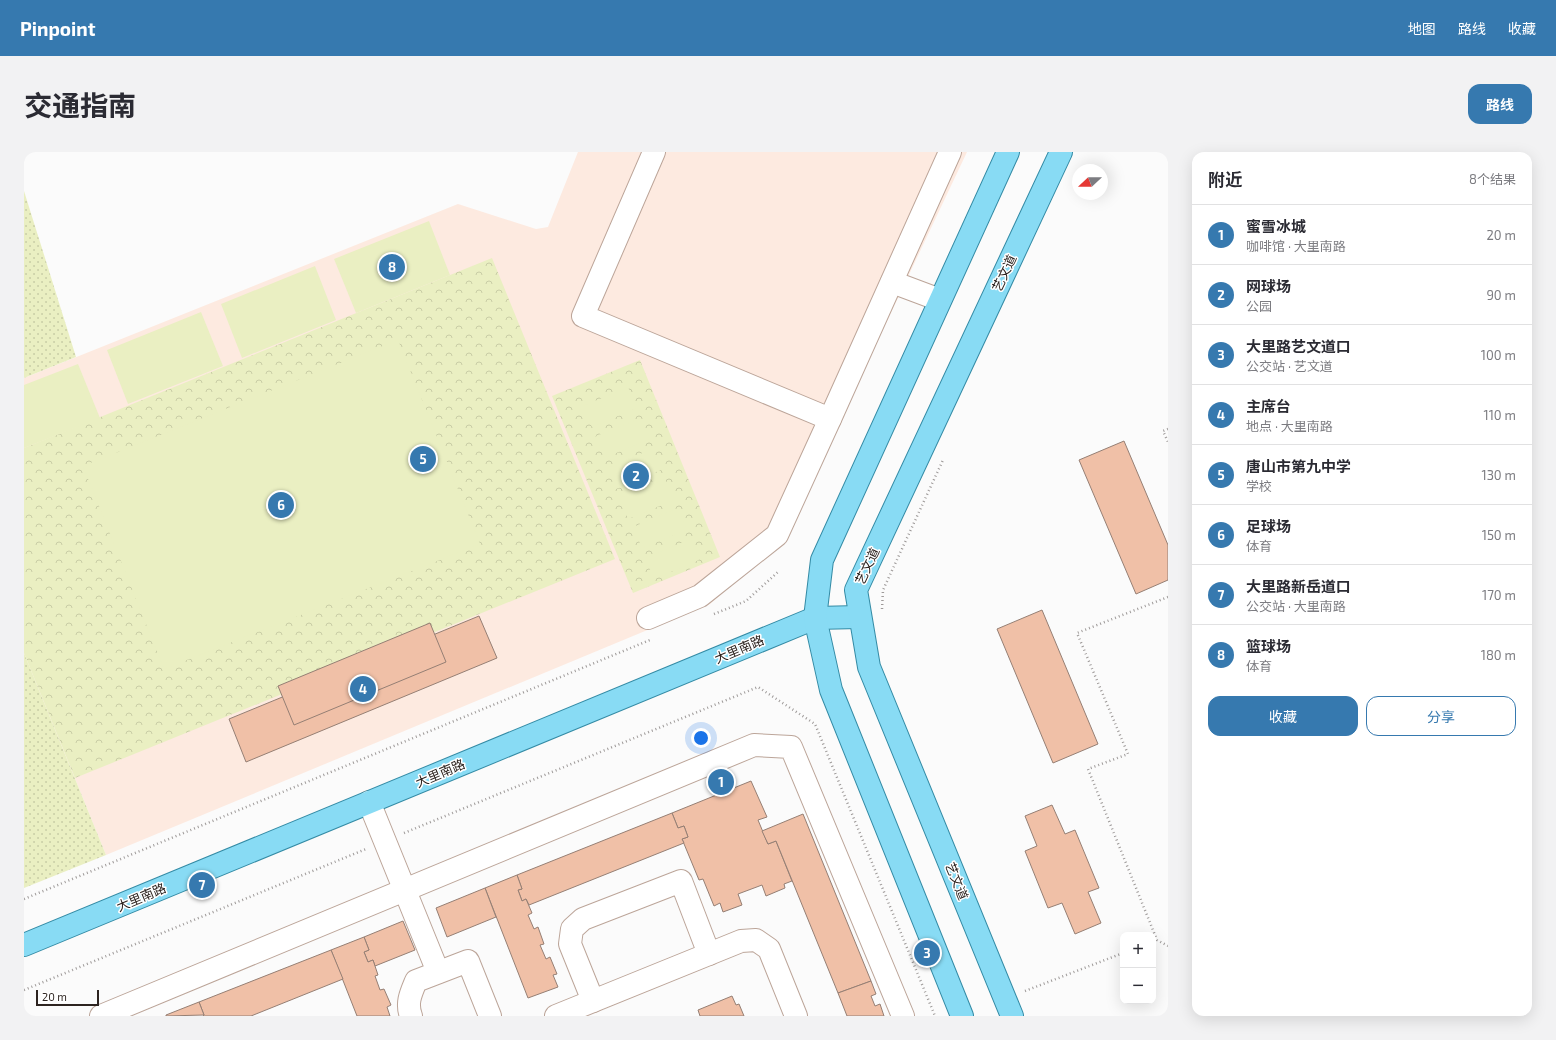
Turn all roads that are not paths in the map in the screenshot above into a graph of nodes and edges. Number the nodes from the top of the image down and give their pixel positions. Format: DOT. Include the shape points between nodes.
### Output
graph roads {
  1 [pos="654,152"];
  2 [pos="950,152"];
  3 [pos="1008,152"];
  4 [pos="1061,152"];
  5 [pos="892,282"];
  6 [pos="940,300"];
  7 [pos="830,419"];
  8 [pos="859,617"];
  9 [pos="648,618"];
  10 [pos="815,618"];
  11 [pos="370,802"];
  12 [pos="405,890"];
  13 [pos="24,945"];
  14 [pos="709,954"];
  15 [pos="438,972"];
  16 [pos="590,1007"];
  17 [pos="101,1016"];
  18 [pos="411,1016"];
  19 [pos="490,1016"];
  20 [pos="556,1016"];
  21 [pos="796,1016"];
  22 [pos="902,1016"];
  23 [pos="962,1016"];
  24 [pos="1012,1016"];
  1 -- 7 [label="lane" via="583,316"];
  2 -- 5 [label="lane"];
  3 -- 6 [label="main road"];
  4 -- 8 [label="main road, 艺文道" via="856,590"];
  5 -- 6 [label="lane"];
  5 -- 7 [label="lane"];
  6 -- 10 [label="main road" via="822,560"];
  7 -- 9 [label="lane" via="777,535 700,596"];
  8 -- 10 [label="main road, 大里南路"];
  8 -- 24 [label="main road, 艺文道" via="869,667"];
  10 -- 11 [label="main road, 大里南路"];
  10 -- 23 [label="main road" via="830,690"];
  11 -- 12 [label="lane"];
  11 -- 13 [label="main road, 大里南路"];
  12 -- 15 [label="lane"];
  12 -- 17 [label="lane"];
  12 -- 22 [label="lane" via="754,745 791,748"];
  14 -- 16 [label="lane"];
  14 -- 16 [label="lane" via="681,881 583,919 572,929 570,944"];
  14 -- 21 [label="lane" via="741,941 756,940 769,949"];
  15 -- 18 [label="lane" via="416,981 409,996"];
  15 -- 19 [label="lane" via="468,961"];
  16 -- 20 [label="lane"];
}
